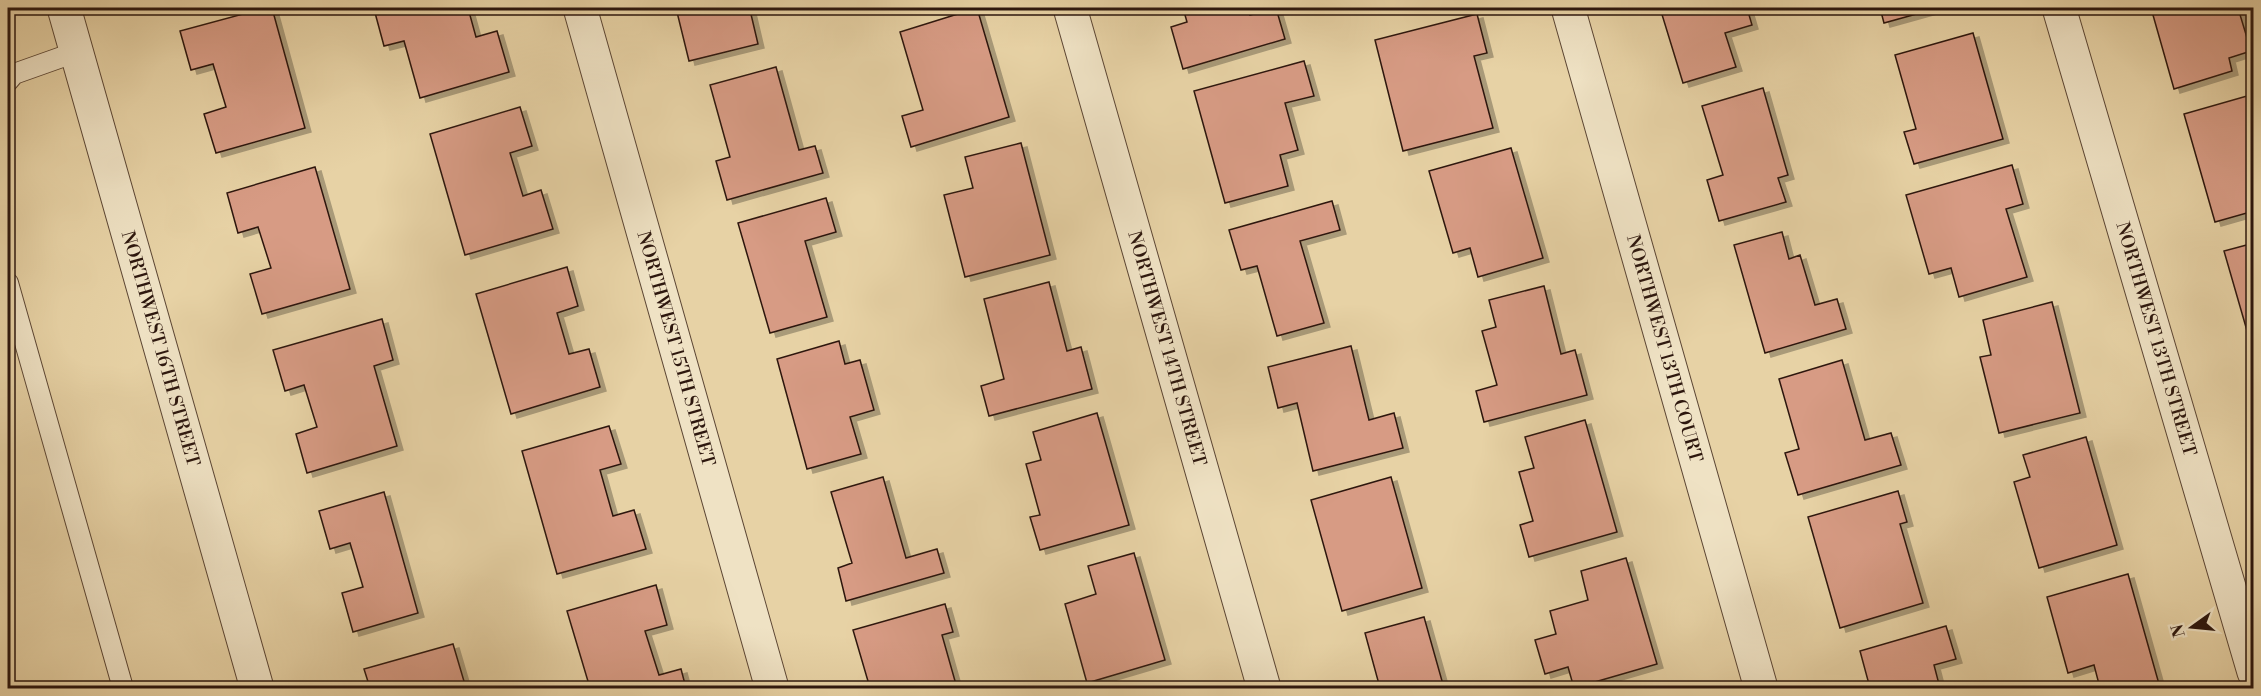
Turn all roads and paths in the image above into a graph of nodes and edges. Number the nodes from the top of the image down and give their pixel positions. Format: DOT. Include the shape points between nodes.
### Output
graph roads {
  1 [pos="64,8"];
  2 [pos="580,8"];
  3 [pos="1070,8"];
  4 [pos="1568,8"];
  5 [pos="2059,8"];
  6 [pos="76,52"];
  7 [pos="8,81"];
  8 [pos="8,283"];
  9 [pos="2253,672"];
  10 [pos="123,688"];
  11 [pos="257,688"];
  12 [pos="772,688"];
  13 [pos="1264,688"];
  14 [pos="1761,688"];
  1 -- 6 [label="street, NORTHWEST 16TH STREET"];
  2 -- 12 [label="street, NORTHWEST 15TH STREET"];
  3 -- 13 [label="street, NORTHWEST 14TH STREET"];
  4 -- 14 [label="street, NORTHWEST 13TH COURT"];
  5 -- 9 [label="street, NORTHWEST 13TH STREET"];
  6 -- 7 [label="lane" via="14,74"];
  6 -- 11 [label="street, NORTHWEST 16TH STREET"];
  8 -- 10 [label="lane"];
}
